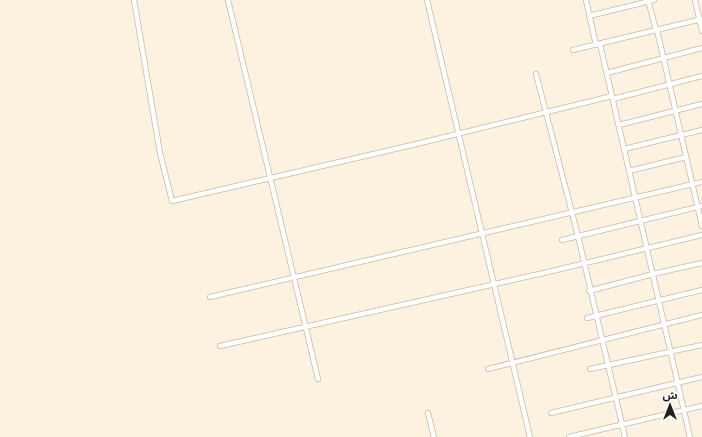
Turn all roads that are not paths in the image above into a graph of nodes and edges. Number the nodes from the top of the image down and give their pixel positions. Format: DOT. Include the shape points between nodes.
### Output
graph roads {
  1 [pos="134,0"];
  2 [pos="228,0"];
  3 [pos="427,0"];
  4 [pos="586,0"];
  5 [pos="650,0"];
  6 [pos="695,0"];
  7 [pos="589,16"];
  8 [pos="701,19"];
  9 [pos="656,30"];
  10 [pos="702,31"];
  11 [pos="598,44"];
  12 [pos="702,48"];
  13 [pos="574,50"];
  14 [pos="664,58"];
  15 [pos="607,73"];
  16 [pos="536,74"];
  17 [pos="702,76"];
  18 [pos="670,84"];
  19 [pos="612,97"];
  20 [pos="702,104"];
  21 [pos="675,110"];
  22 [pos="546,112"];
  23 [pos="618,125"];
  24 [pos="702,130"];
  25 [pos="458,134"];
  26 [pos="681,135"];
  27 [pos="624,149"];
  28 [pos="686,157"];
  29 [pos="629,171"];
  30 [pos="270,178"];
  31 [pos="702,182"];
  32 [pos="692,184"];
  33 [pos="635,198"];
  34 [pos="700,206"];
  35 [pos="572,213"];
  36 [pos="641,221"];
  37 [pos="702,226"];
  38 [pos="482,234"];
  39 [pos="702,235"];
  40 [pos="578,236"];
  41 [pos="562,240"];
  42 [pos="647,248"];
  43 [pos="702,263"];
  44 [pos="584,264"];
  45 [pos="653,274"];
  46 [pos="294,277"];
  47 [pos="494,285"];
  48 [pos="702,290"];
  49 [pos="590,291"];
  50 [pos="210,297"];
  51 [pos="659,300"];
  52 [pos="596,315"];
  53 [pos="702,315"];
  54 [pos="587,318"];
  55 [pos="665,325"];
  56 [pos="306,327"];
  57 [pos="602,340"];
  58 [pos="702,345"];
  59 [pos="220,346"];
  60 [pos="671,352"];
  61 [pos="512,363"];
  62 [pos="608,365"];
  63 [pos="488,369"];
  64 [pos="590,369"];
  65 [pos="702,377"];
  66 [pos="318,380"];
  67 [pos="678,382"];
  68 [pos="616,398"];
  69 [pos="702,406"];
  70 [pos="684,410"];
  71 [pos="428,413"];
  72 [pos="551,413"];
  73 [pos="622,424"];
  74 [pos="434,437"];
  75 [pos="530,437"];
  76 [pos="569,437"];
  77 [pos="625,437"];
  78 [pos="690,437"];
  1 -- 30 [label="street" via="160,154 172,201"];
  2 -- 30 [label="street"];
  3 -- 25 [label="street"];
  4 -- 7 [label="street"];
  5 -- 7 [label="street"];
  5 -- 9 [label="street"];
  6 -- 8 [label="street"];
  7 -- 11 [label="street"];
  8 -- 9 [label="street"];
  8 -- 10 [label="street"];
  9 -- 11 [label="street"];
  9 -- 14 [label="street"];
  11 -- 13 [label="street"];
  11 -- 15 [label="street"];
  12 -- 14 [label="street"];
  14 -- 15 [label="street"];
  14 -- 18 [label="street"];
  15 -- 19 [label="street"];
  16 -- 22 [label="street"];
  17 -- 18 [label="street"];
  18 -- 19 [label="street"];
  18 -- 21 [label="street"];
  19 -- 22 [label="street"];
  19 -- 23 [label="street"];
  20 -- 21 [label="street"];
  21 -- 23 [label="street"];
  21 -- 26 [label="street"];
  22 -- 25 [label="street"];
  22 -- 35 [label="street"];
  23 -- 27 [label="street"];
  24 -- 26 [label="street"];
  25 -- 30 [label="street"];
  25 -- 38 [label="street"];
  26 -- 27 [label="street"];
  26 -- 28 [label="street"];
  27 -- 29 [label="street"];
  28 -- 29 [label="street"];
  28 -- 32 [label="street"];
  29 -- 33 [label="street"];
  30 -- 46 [label="street"];
  31 -- 32 [label="street"];
  32 -- 33 [label="street"];
  32 -- 34 [label="street"];
  33 -- 35 [label="street"];
  33 -- 36 [label="street"];
  34 -- 36 [label="street"];
  34 -- 37 [label="street"];
  35 -- 38 [label="street"];
  35 -- 40 [label="street"];
  36 -- 40 [label="street"];
  36 -- 42 [label="street"];
  38 -- 46 [label="street"];
  38 -- 47 [label="street"];
  39 -- 42 [label="street"];
  40 -- 41 [label="street"];
  40 -- 44 [label="street"];
  42 -- 44 [label="street"];
  42 -- 45 [label="street"];
  43 -- 45 [label="street"];
  44 -- 47 [label="street"];
  44 -- 49 [label="street"];
  45 -- 49 [label="street"];
  45 -- 51 [label="street"];
  46 -- 50 [label="street"];
  46 -- 56 [label="street"];
  47 -- 56 [label="street"];
  47 -- 61 [label="street"];
  48 -- 51 [label="street"];
  49 -- 52 [label="street"];
  51 -- 52 [label="street"];
  51 -- 55 [label="street"];
  52 -- 54 [label="street"];
  52 -- 57 [label="street"];
  53 -- 55 [label="street"];
  55 -- 57 [label="street"];
  55 -- 60 [label="street"];
  56 -- 59 [label="street"];
  56 -- 66 [label="street"];
  57 -- 61 [label="street"];
  57 -- 62 [label="street"];
  58 -- 60 [label="street"];
  60 -- 62 [label="street"];
  60 -- 67 [label="street"];
  61 -- 63 [label="street"];
  61 -- 75 [label="street"];
  62 -- 64 [label="street"];
  62 -- 68 [label="street"];
  65 -- 67 [label="street"];
  67 -- 68 [label="street"];
  67 -- 70 [label="street"];
  68 -- 72 [label="street"];
  68 -- 73 [label="street"];
  69 -- 70 [label="street"];
  70 -- 73 [label="street"];
  70 -- 78 [label="street"];
  71 -- 74 [label="street"];
  73 -- 76 [label="street"];
  73 -- 77 [label="street"];
}
